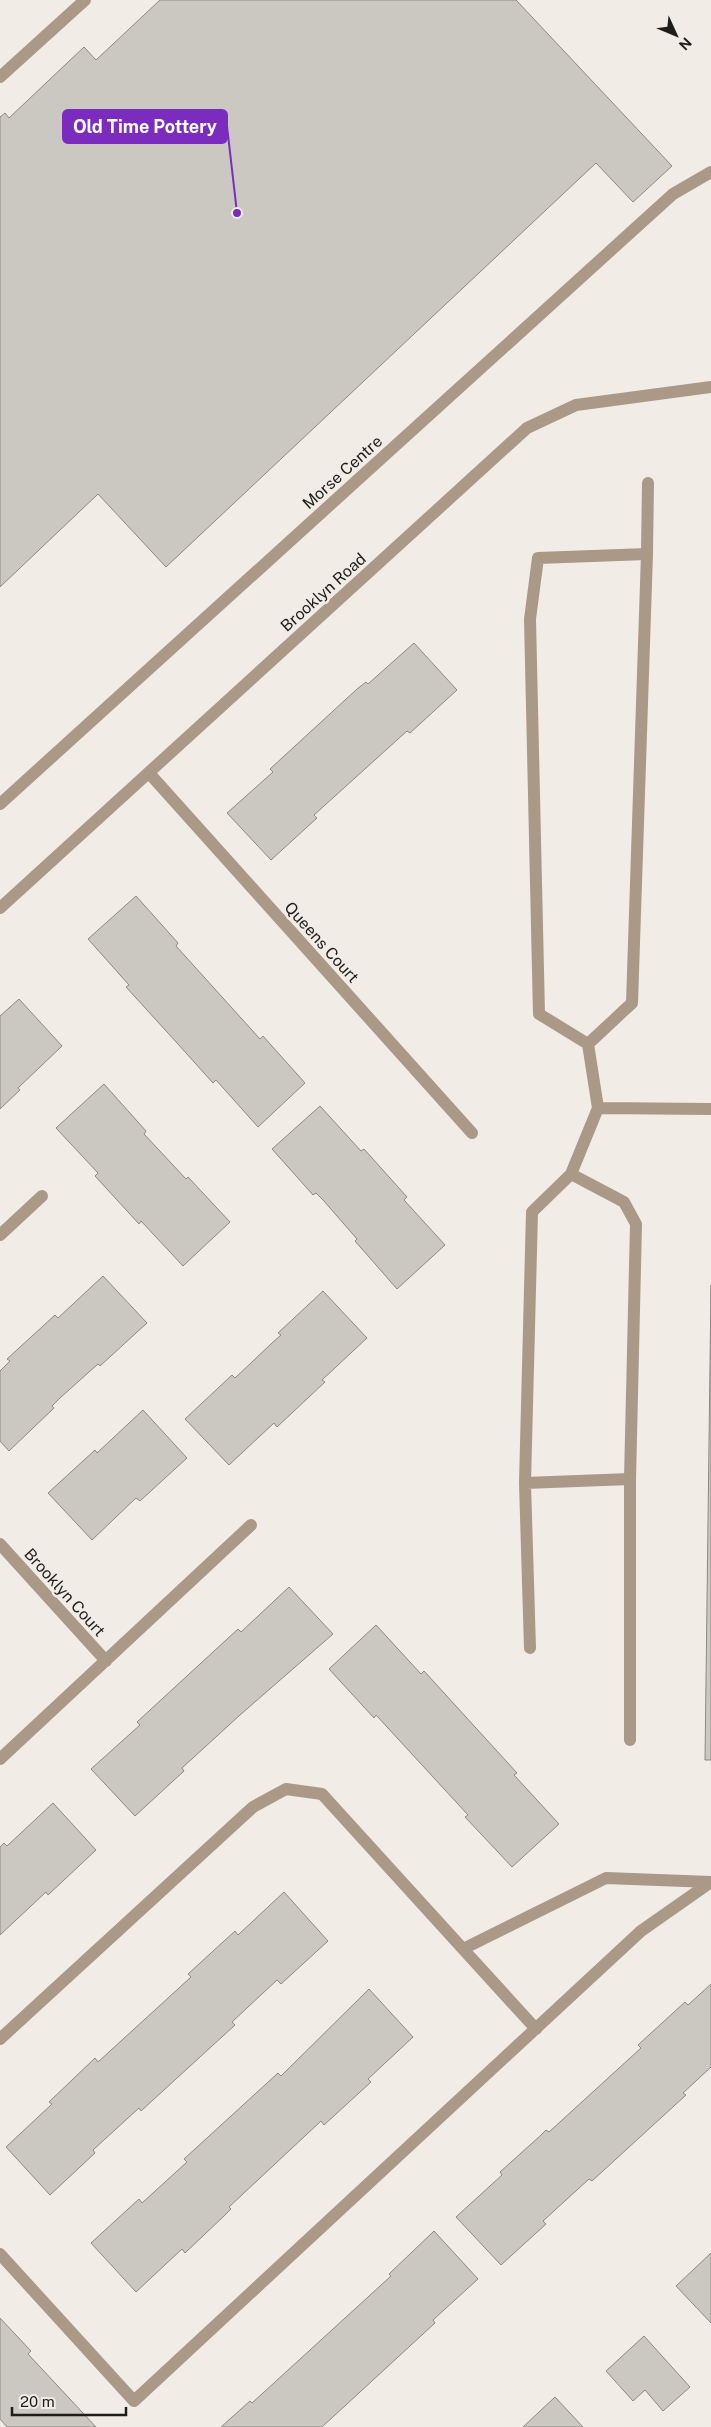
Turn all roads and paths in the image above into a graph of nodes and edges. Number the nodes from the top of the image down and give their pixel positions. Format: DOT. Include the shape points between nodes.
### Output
graph roads {
  1 [pos="85,0"];
  2 [pos="0,77"];
  3 [pos="711,172"];
  4 [pos="711,387"];
  5 [pos="648,483"];
  6 [pos="647,554"];
  7 [pos="148,773"];
  8 [pos="0,804"];
  9 [pos="0,908"];
  10 [pos="588,1044"];
  11 [pos="598,1108"];
  12 [pos="711,1109"];
  13 [pos="472,1133"];
  14 [pos="571,1174"];
  15 [pos="42,1196"];
  16 [pos="0,1235"];
  17 [pos="630,1479"];
  18 [pos="526,1484"];
  19 [pos="252,1525"];
  20 [pos="0,1544"];
  21 [pos="530,1648"];
  22 [pos="106,1660"];
  23 [pos="630,1740"];
  24 [pos="0,1759"];
  25 [pos="711,1882"];
  26 [pos="463,1949"];
  27 [pos="536,2029"];
  28 [pos="0,2038"];
  29 [pos="0,2254"];
  1 -- 2 [label="lane"];
  3 -- 8 [label="lane, Morse Centre" via="673,194"];
  4 -- 7 [label="lane, Brooklyn Road" via="576,405 527,428"];
  5 -- 6 [label="lane"];
  6 -- 10 [label="lane" via="632,1003"];
  6 -- 10 [label="lane" via="538,558 530,619 539,1014"];
  7 -- 9 [label="lane, Brooklyn Road"];
  7 -- 13 [label="lane, Queens Court"];
  10 -- 11 [label="lane"];
  11 -- 12 [label="lane"];
  11 -- 14 [label="lane"];
  14 -- 17 [label="lane" via="624,1202 636,1224"];
  14 -- 18 [label="lane" via="532,1212"];
  15 -- 16 [label="lane"];
  17 -- 18 [label="lane"];
  17 -- 23 [label="lane"];
  18 -- 21 [label="lane"];
  19 -- 22 [label="lane"];
  20 -- 22 [label="lane, Brooklyn Court"];
  22 -- 24 [label="lane"];
  25 -- 26 [label="lane" via="606,1878"];
  25 -- 27 [label="lane" via="641,1931"];
  26 -- 27 [label="lane"];
  26 -- 28 [label="lane" via="322,1794 286,1789 252,1807"];
  27 -- 29 [label="lane" via="134,2401"];
}
